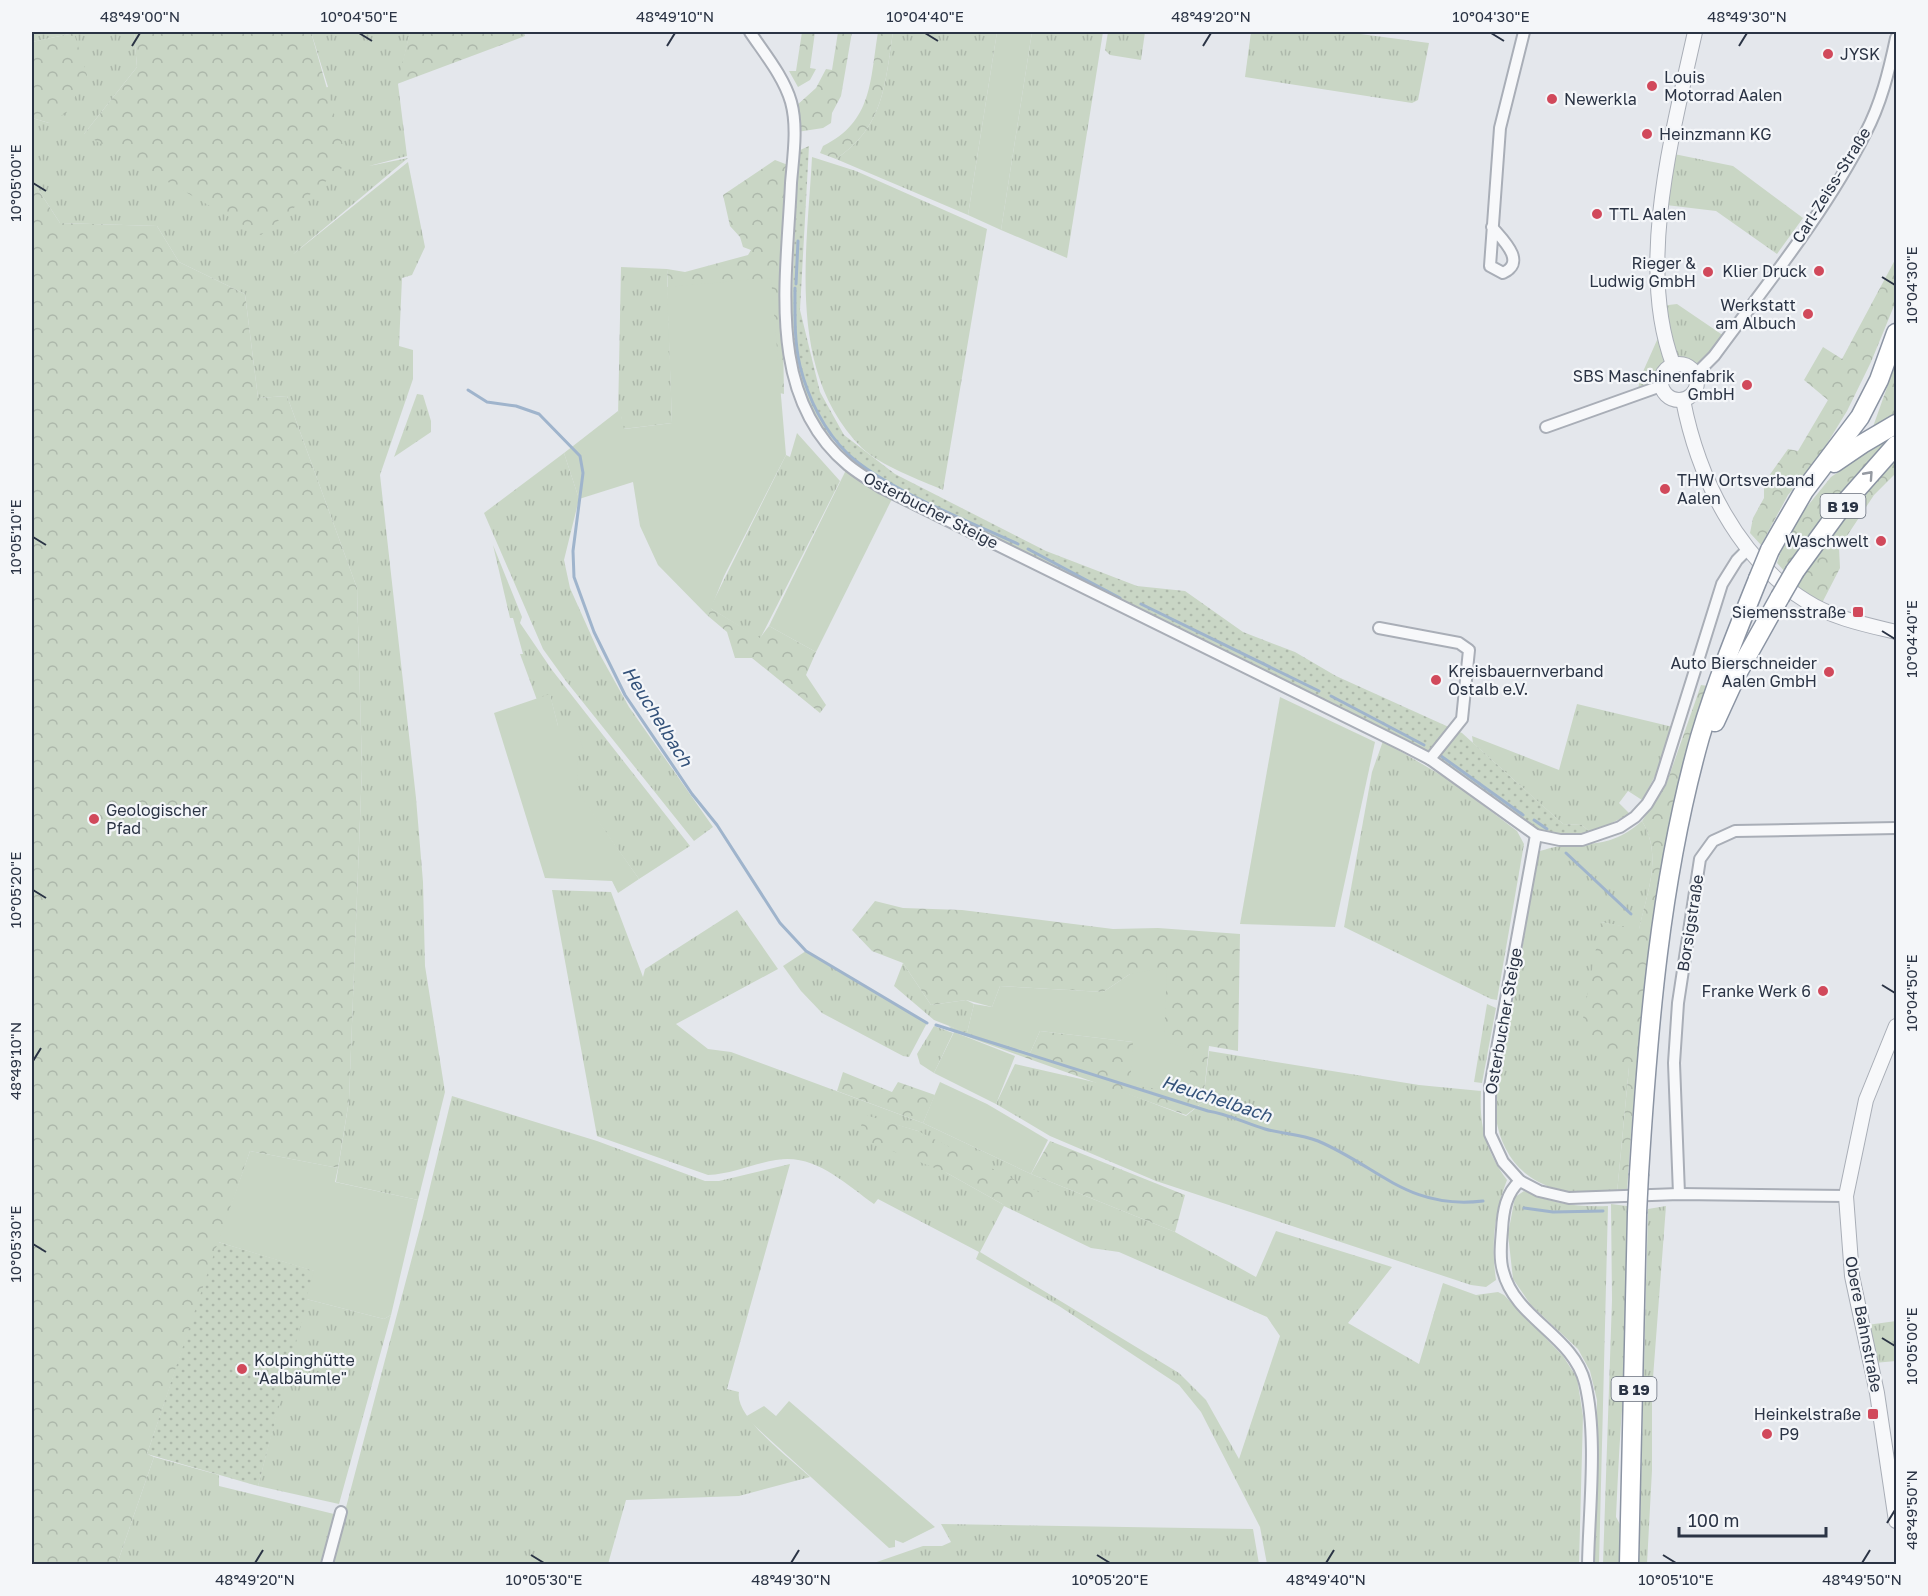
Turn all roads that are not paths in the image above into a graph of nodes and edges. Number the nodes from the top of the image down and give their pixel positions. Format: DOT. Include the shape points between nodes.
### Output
graph roads {
  1 [pos="750,32"];
  2 [pos="1524,32"];
  3 [pos="1695,32"];
  4 [pos="1896,38"];
  5 [pos="1492,227"];
  6 [pos="1896,333"];
  7 [pos="1673,364"];
  8 [pos="1696,374"];
  9 [pos="1661,386"];
  10 [pos="1683,400"];
  11 [pos="1896,424"];
  12 [pos="1546,427"];
  13 [pos="1896,445"];
  14 [pos="1804,490"];
  15 [pos="1748,549"];
  16 [pos="1379,628"];
  17 [pos="1896,632"];
  18 [pos="1430,759"];
  19 [pos="1683,812"];
  20 [pos="1896,828"];
  21 [pos="1536,835"];
  22 [pos="1896,1026"];
  23 [pos="1520,1181"];
  24 [pos="1678,1194"];
  25 [pos="1846,1196"];
  26 [pos="341,1512"];
  27 [pos="1896,1521"];
  28 [pos="327,1564"];
  29 [pos="1588,1564"];
  30 [pos="1629,1564"];
  1 -- 18 [label="street, Osterbucher Steige" via="791,101 788,355 806,409 833,450 882,488"];
  2 -- 5 [label="street" via="1500,128"];
  3 -- 7 [label="street" via="1667,174 1659,237 1662,328"];
  4 -- 8 [label="street, Carl-Zeiss-Straße" via="1866,133 1840,177 1714,356"];
  6 -- 14 [label="highway, B 19" via="1860,417"];
  7 -- 8 [label="street" via="1687,365"];
  7 -- 9 [label="street" via="1663,372"];
  8 -- 10 [label="street" via="1696,390"];
  9 -- 10 [label="street" via="1669,398"];
  9 -- 12 [label="street"];
  10 -- 15 [label="street" via="1690,438 1700,463"];
  11 -- 14 [label="highway, B 19" via="1845,455"];
  19 -- 13 [label="highway, B 19, one-way, bridge" via="1726,696 1795,571 1857,488"];
  14 -- 19 [label="highway, B 19, bridge" via="1770,550 1716,686"];
  15 -- 17 [label="street" via="1770,573 1806,601 1832,614"];
  15 -- 21 [label="street" via="1722,584 1669,760 1647,804 1635,817 1603,835 1582,840"];
  16 -- 18 [label="street" via="1459,643 1469,650 1462,719"];
  18 -- 21 [label="street, Osterbucher Steige"];
  19 -- 30 [label="highway, B 19, bridge" via="1652,998 1639,1174"];
  20 -- 24 [label="street, Borsigstraße" via="1735,831 1713,841 1700,859 1677,1013 1674,1109"];
  21 -- 23 [label="street, Osterbucher Steige" via="1489,1102 1490,1134 1503,1162"];
  22 -- 25 [label="street, Obere Bahnstraße" via="1866,1100"];
  23 -- 24 [label="street, Osterbucher Steige" via="1539,1191 1569,1198"];
  23 -- 29 [label="street" via="1512,1188 1502,1216 1502,1269 1507,1285 1523,1308 1567,1349 1579,1365 1585,1383 1590,1422"];
  24 -- 25 [label="street, Osterbucher Steige"];
  25 -- 27 [label="street, Obere Bahnstraße" via="1852,1276 1877,1393"];
  26 -- 28 [label="street"];
}
